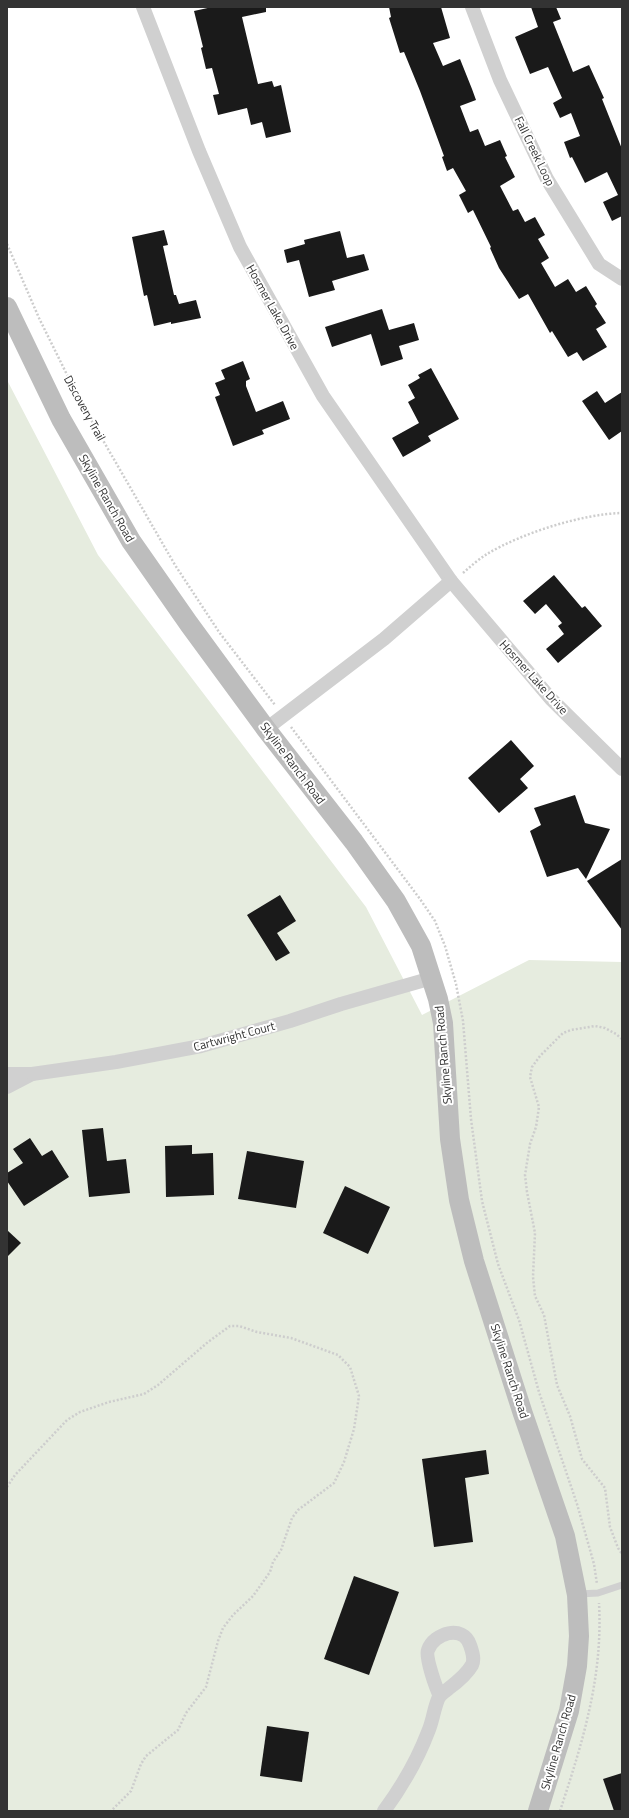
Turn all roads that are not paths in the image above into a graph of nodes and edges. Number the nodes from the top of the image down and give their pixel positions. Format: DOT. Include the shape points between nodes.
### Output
graph roads {
  1 [pos="143,7"];
  2 [pos="472,7"];
  3 [pos="622,279"];
  4 [pos="7,307"];
  5 [pos="451,581"];
  6 [pos="266,729"];
  7 [pos="622,769"];
  8 [pos="432,978"];
  9 [pos="7,1074"];
  10 [pos="32,1074"];
  11 [pos="7,1086"];
  12 [pos="622,1585"];
  13 [pos="577,1595"];
  14 [pos="440,1696"];
  15 [pos="384,1811"];
  16 [pos="538,1811"];
  1 -- 5 [label="street, Hosmer Lake Drive" via="199,151 240,247 323,396"];
  2 -- 3 [label="street, Fall Creek Loop" via="500,80 547,179 599,264"];
  4 -- 6 [label="street, Skyline Ranch Road" via="62,419 131,540"];
  5 -- 6 [label="street" via="384,639"];
  5 -- 7 [label="street, Hosmer Lake Drive" via="551,699"];
  6 -- 8 [label="street, Skyline Ranch Road" via="354,842 396,901 421,946"];
  8 -- 10 [label="street, Cartwright Court" via="201,1046"];
  8 -- 13 [label="street, Skyline Ranch Road" via="443,1023 450,1139 459,1200 477,1268 523,1414 565,1536"];
  9 -- 10 [label="street, Cartwright Court"];
  10 -- 11 [label="street, Cartwright Court"];
  12 -- 13 [label="lane" via="598,1593"];
  13 -- 16 [label="street, Skyline Ranch Road" via="577,1666 573,1689 569,1711"];
  14 -- 15 [label="street" via="422,1747 405,1783"];
}
